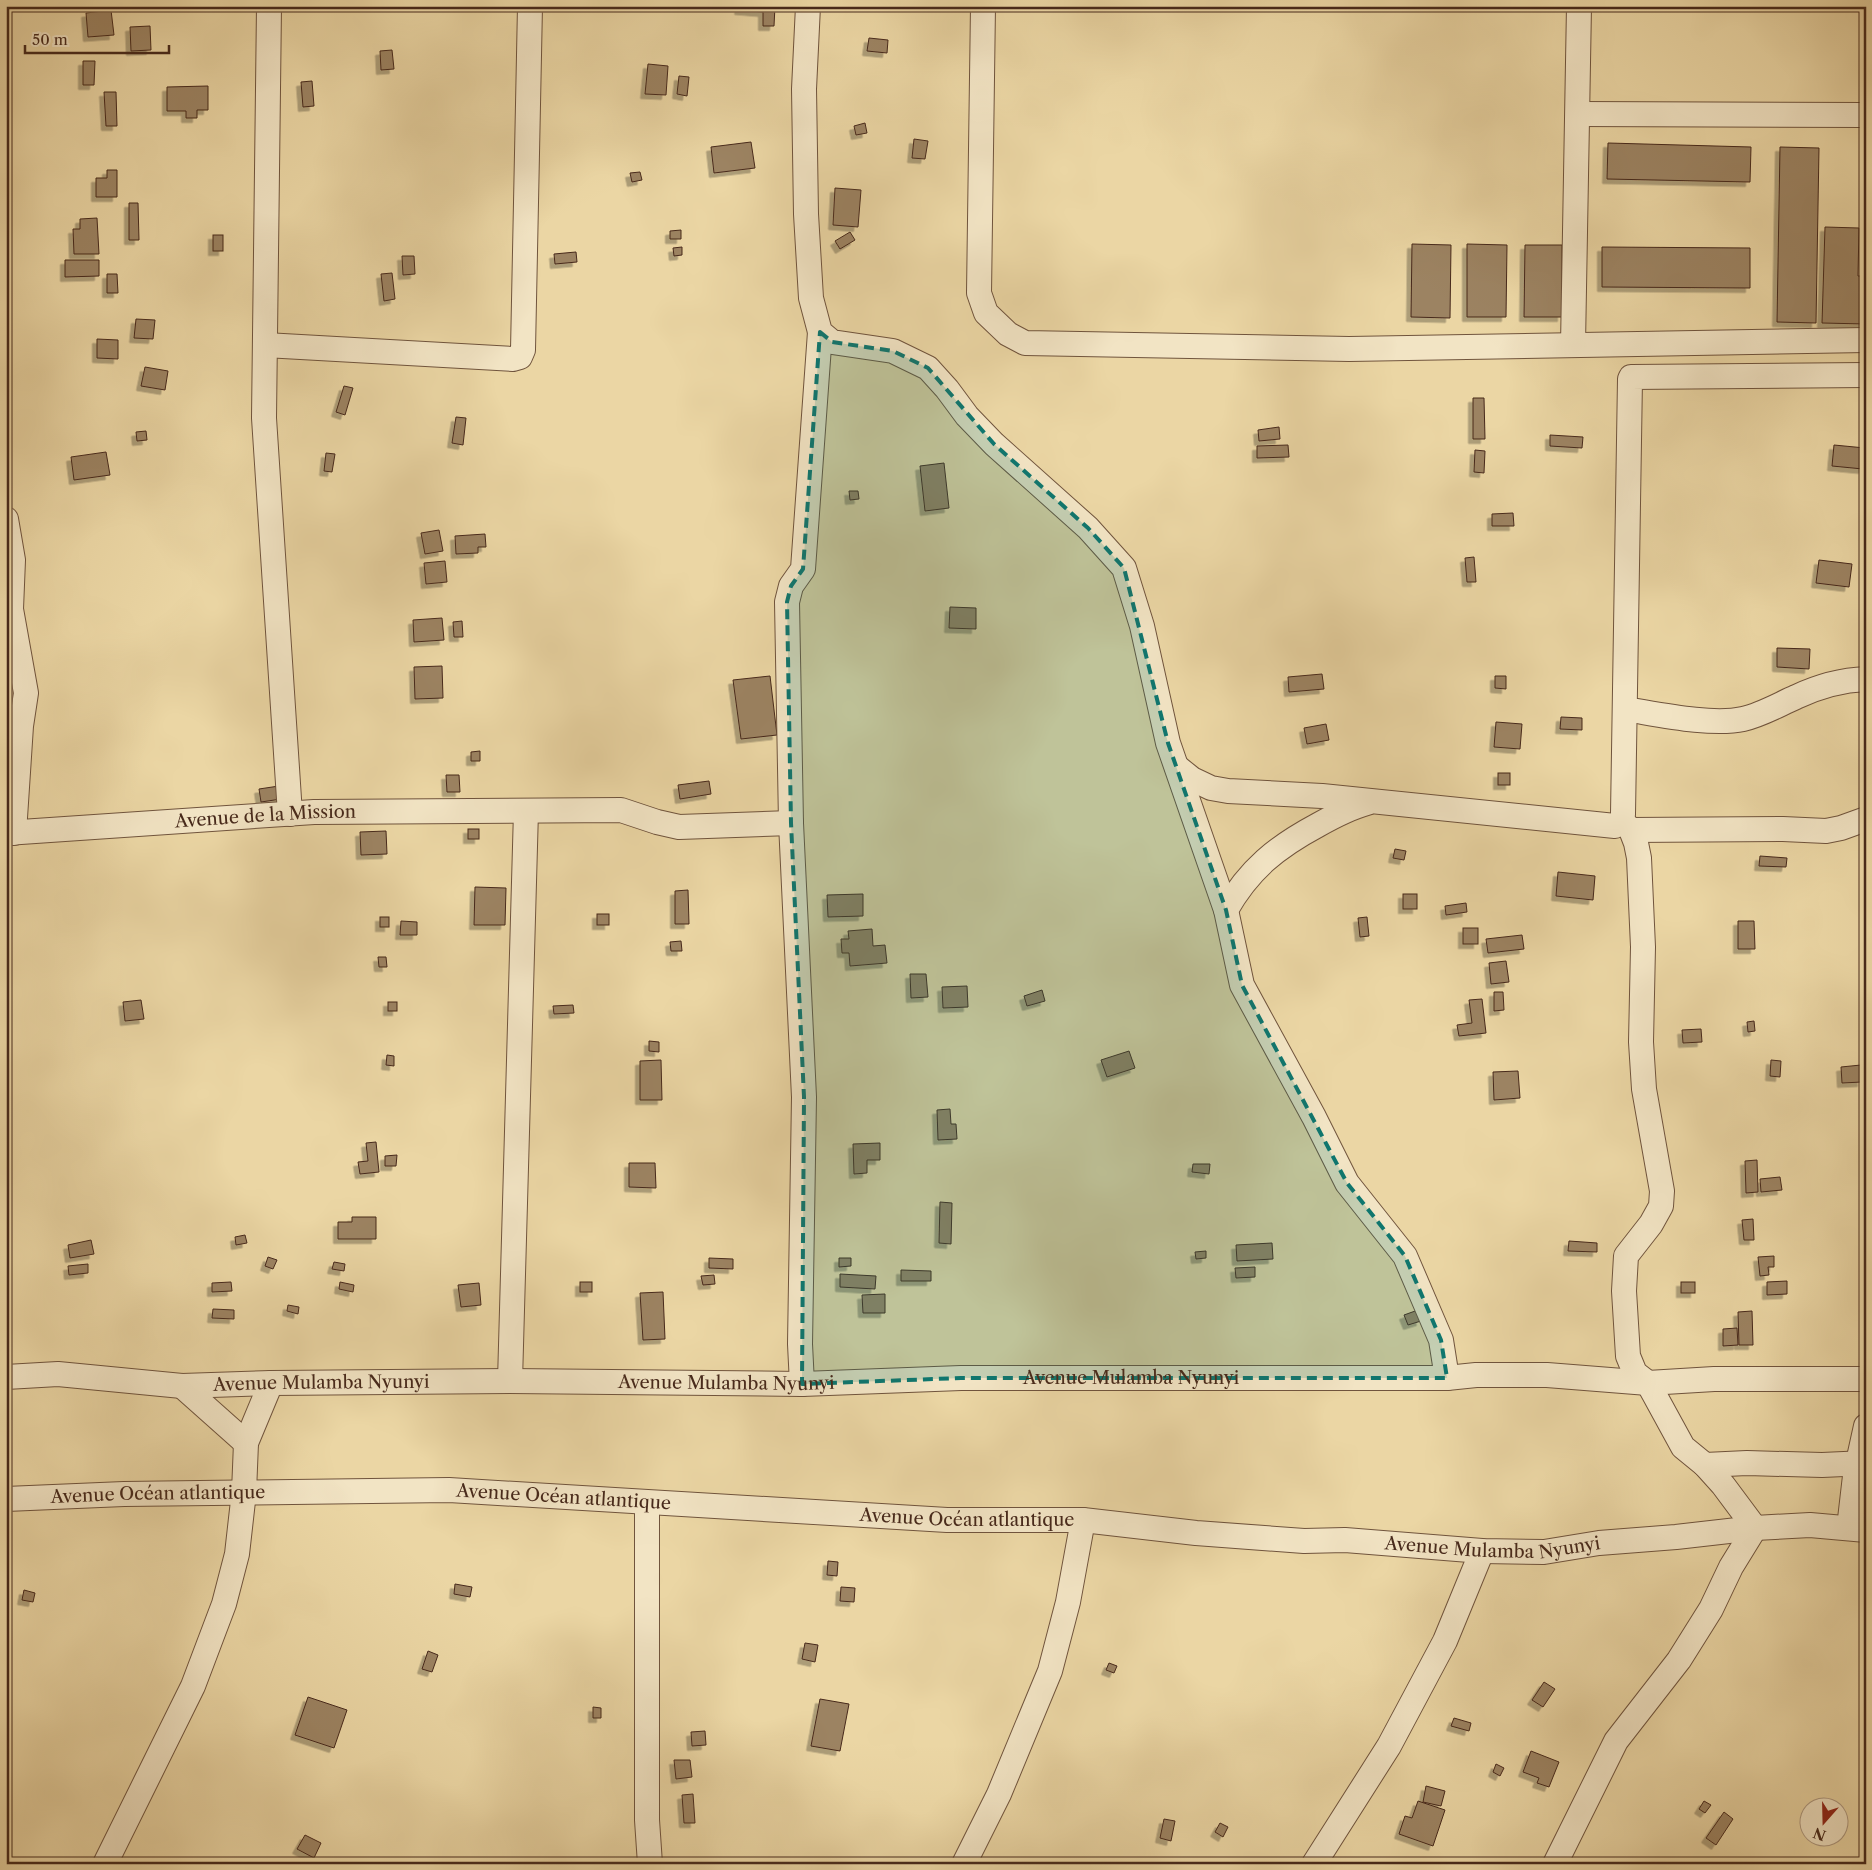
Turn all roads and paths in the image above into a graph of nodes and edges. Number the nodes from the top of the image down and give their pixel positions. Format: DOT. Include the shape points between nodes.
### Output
graph roads {
  1 [pos="269,6"];
  2 [pos="530,6"];
  3 [pos="808,6"];
  4 [pos="983,6"];
  5 [pos="1579,6"];
  6 [pos="1578,114"];
  7 [pos="1866,115"];
  8 [pos="820,332"];
  9 [pos="1866,340"];
  10 [pos="265,345"];
  11 [pos="1573,345"];
  12 [pos="1866,375"];
  13 [pos="6,520"];
  14 [pos="1866,679"];
  15 [pos="1625,709"];
  16 [pos="1177,767"];
  17 [pos="1372,802"];
  18 [pos="526,811"];
  19 [pos="290,814"];
  20 [pos="1866,819"];
  21 [pos="791,824"];
  22 [pos="1627,825"];
  23 [pos="10,833"];
  24 [pos="1226,910"];
  25 [pos="6,1377"];
  26 [pos="1446,1378"];
  27 [pos="1866,1379"];
  28 [pos="510,1381"];
  29 [pos="271,1383"];
  30 [pos="1648,1383"];
  31 [pos="802,1384"];
  32 [pos="182,1386"];
  33 [pos="1866,1426"];
  34 [pos="246,1443"];
  35 [pos="1862,1463"];
  36 [pos="1705,1465"];
  37 [pos="244,1492"];
  38 [pos="6,1500"];
  39 [pos="647,1503"];
  40 [pos="1083,1520"];
  41 [pos="1119,1525"];
  42 [pos="1754,1528"];
  43 [pos="1857,1529"];
  44 [pos="1482,1552"];
  45 [pos="105,1864"];
  46 [pos="650,1864"];
  47 [pos="964,1864"];
  48 [pos="1314,1864"];
  49 [pos="1554,1864"];
  1 -- 10 [label="street"];
  2 -- 10 [label="street" via="523,350 520,357"];
  3 -- 8 [label="street" via="804,89 806,214 811,298"];
  4 -- 11 [label="street" via="980,293 986,314 1008,334 1025,343 1340,349"];
  5 -- 6 [label="street"];
  6 -- 7 [label="street"];
  6 -- 11 [label="street"];
  8 -- 16 [label="street" via="832,342 893,351 928,368 994,444 1088,528 1124,568 1142,626 1168,743"];
  8 -- 21 [label="street" via="803,569 791,586 787,602"];
  9 -- 11 [label="street"];
  10 -- 19 [label="street" via="264,418"];
  12 -- 15 [label="street" via="1631,377"];
  13 -- 23 [label="street" via="13,560 11,609 26,693"];
  14 -- 15 [label="street" via="1826,685 1742,719 1680,718"];
  15 -- 22 [label="street" via="1624,814"];
  16 -- 17 [label="street" via="1211,788"];
  16 -- 24 [label="street"];
  17 -- 22 [label="street"];
  17 -- 24 [label="street" via="1349,808 1290,840 1256,867"];
  18 -- 19 [label="street, Avenue de la Mission"];
  18 -- 21 [label="street, Avenue de la Mission" via="621,810 678,827"];
  18 -- 28 [label="street"];
  19 -- 23 [label="street, Avenue de la Mission"];
  20 -- 22 [label="street" via="1826,831"];
  21 -- 31 [label="street" via="804,1097"];
  22 -- 30 [label="street" via="1636,842 1639,858 1644,1089 1662,1191 1661,1206 1626,1256 1624,1291 1628,1356 1634,1373"];
  24 -- 26 [label="street" via="1242,985 1347,1183 1405,1256 1441,1340"];
  25 -- 32 [label="street, Avenue Mulamba Nyunyi" via="58,1374"];
  26 -- 30 [label="street, Avenue Mulamba Nyunyi" via="1547,1375"];
  26 -- 31 [label="street, Avenue Mulamba Nyunyi" via="961,1378"];
  27 -- 30 [label="street, Avenue Mulamba Nyunyi" via="1714,1379"];
  28 -- 29 [label="street, Avenue Mulamba Nyunyi"];
  28 -- 31 [label="street, Avenue Mulamba Nyunyi"];
  29 -- 32 [label="street, Avenue Mulamba Nyunyi"];
  29 -- 34 [label="street"];
  30 -- 36 [label="street" via="1683,1447"];
  32 -- 34 [label="street"];
  33 -- 35 [label="street"];
  34 -- 37 [label="street"];
  35 -- 36 [label="street"];
  35 -- 43 [label="street"];
  36 -- 42 [label="street"];
  37 -- 38 [label="street, Avenue Océan atlantique"];
  37 -- 39 [label="street, Avenue Océan atlantique" via="449,1490"];
  37 -- 45 [label="street" via="237,1554 224,1604 193,1686"];
  39 -- 40 [label="street, Avenue Océan atlantique" via="947,1520"];
  39 -- 46 [label="street" via="647,1820"];
  40 -- 41 [label="street, Avenue Océan atlantique"];
  40 -- 47 [label="street" via="1068,1602 1050,1671 999,1794"];
  41 -- 44 [label="street, Avenue Mulamba Nyunyi" via="1248,1538 1345,1540"];
  42 -- 43 [label="street, Avenue Mulamba Nyunyi" via="1810,1525"];
  42 -- 44 [label="street, Avenue Mulamba Nyunyi" via="1599,1543 1544,1552"];
  42 -- 49 [label="street" via="1679,1660 1616,1741"];
  44 -- 48 [label="street" via="1445,1641 1398,1728"];
}
